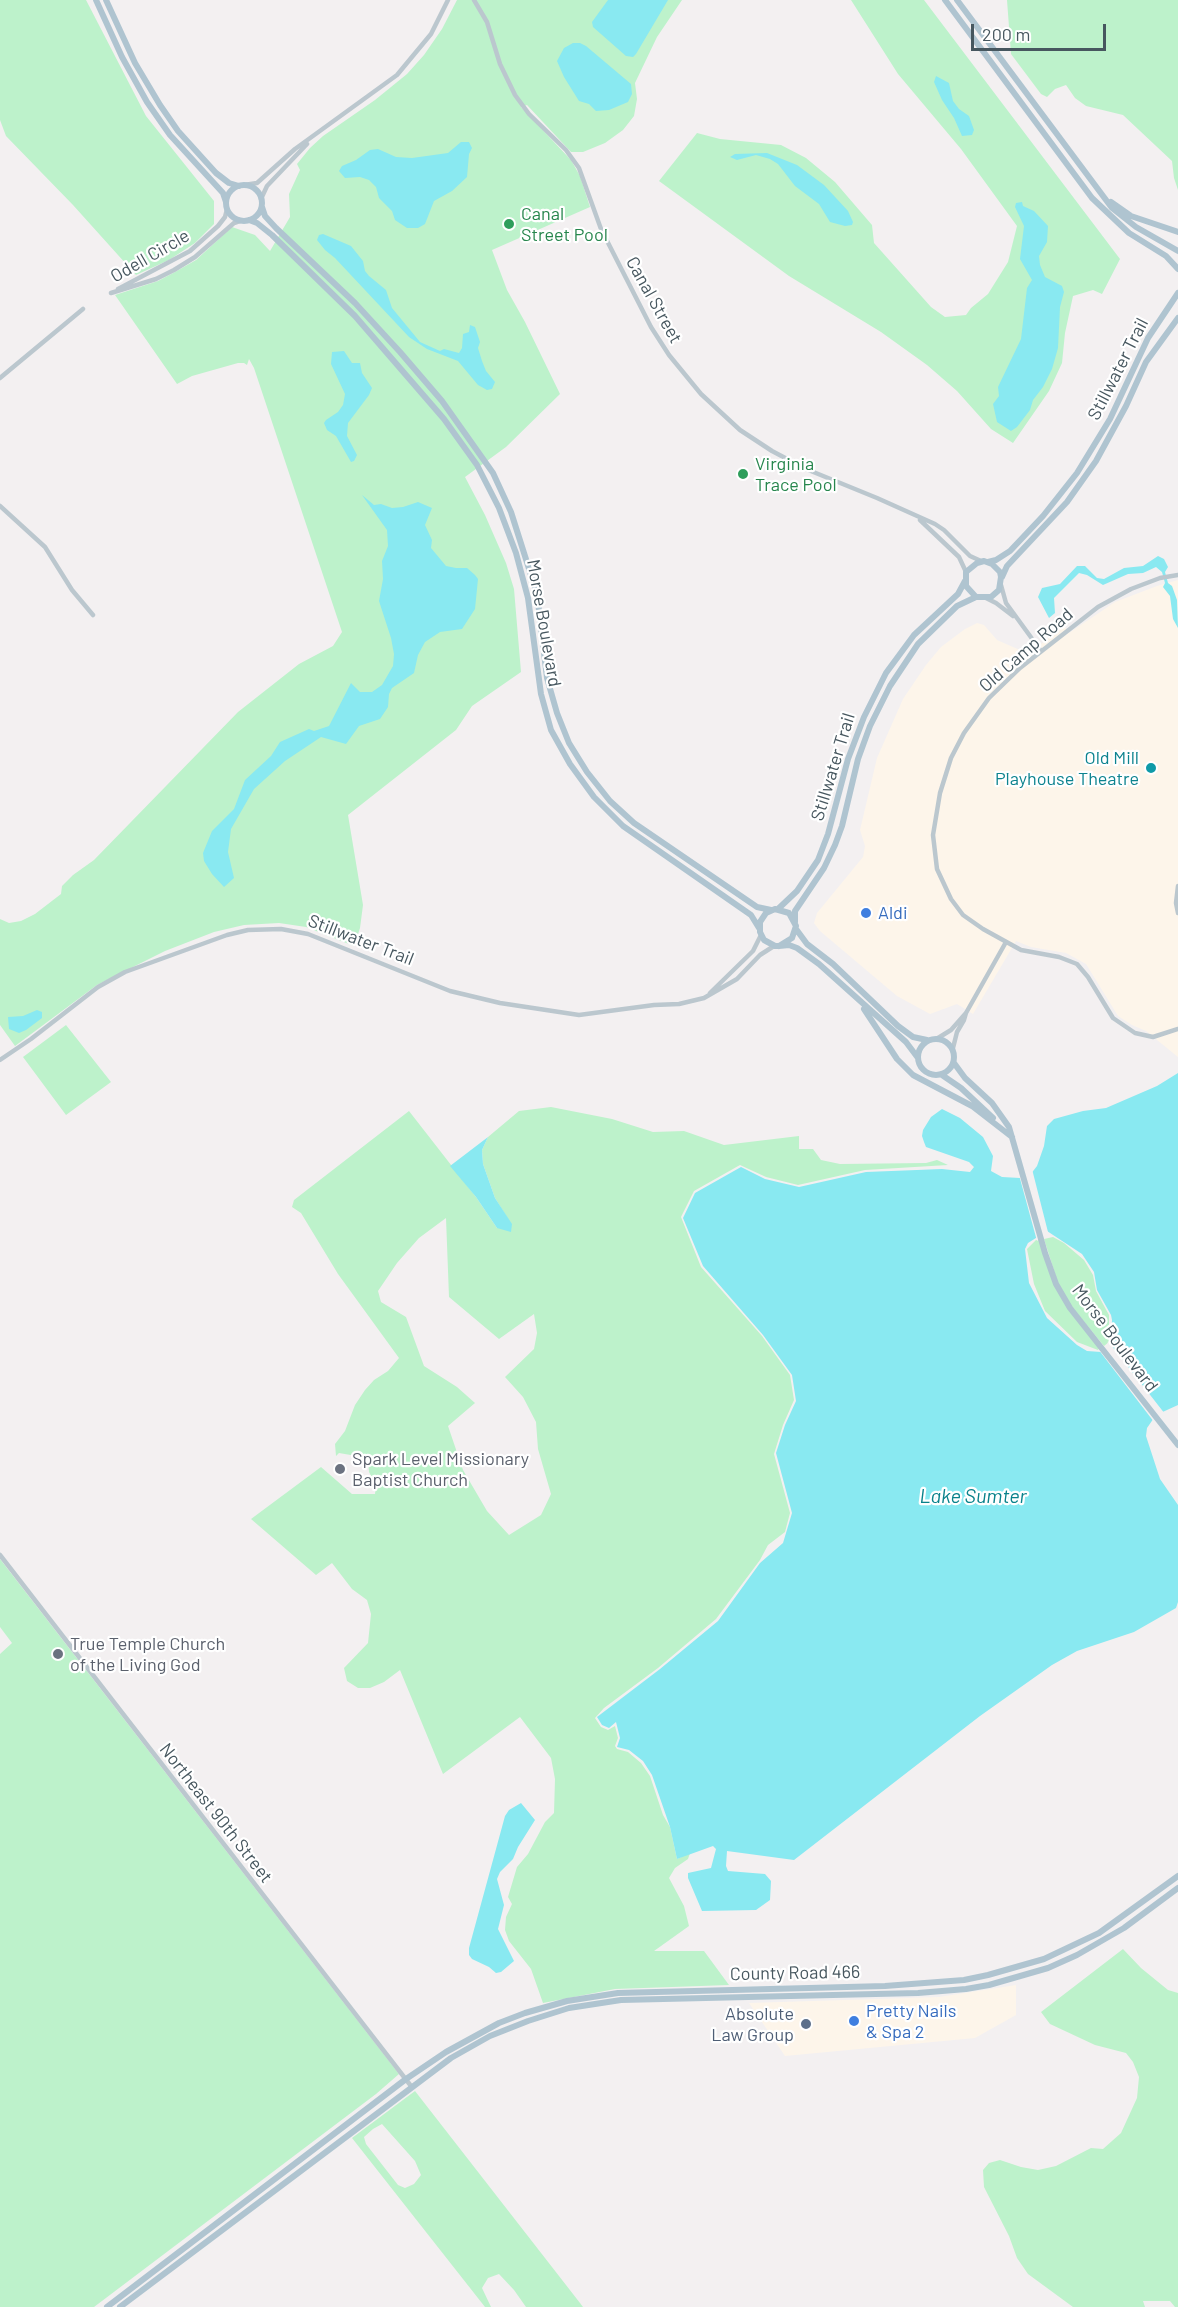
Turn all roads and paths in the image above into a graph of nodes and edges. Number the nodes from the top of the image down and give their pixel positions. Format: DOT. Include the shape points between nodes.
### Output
graph roads {
  1 [pos="96,0"];
  2 [pos="106,0"];
  3 [pos="448,0"];
  4 [pos="474,0"];
  5 [pos="945,0"];
  6 [pos="957,0"];
  7 [pos="310,140"];
  8 [pos="1095,185"];
  9 [pos="241,186"];
  10 [pos="261,199"];
  11 [pos="227,206"];
  12 [pos="262,207"];
  13 [pos="249,220"];
  14 [pos="240,221"];
  15 [pos="1178,232"];
  16 [pos="1178,251"];
  17 [pos="1178,269"];
  18 [pos="1178,292"];
  19 [pos="83,309"];
  20 [pos="1178,318"];
  21 [pos="0,378"];
  22 [pos="0,506"];
  23 [pos="915,516"];
  24 [pos="947,533"];
  25 [pos="942,539"];
  26 [pos="984,561"];
  27 [pos="966,572"];
  28 [pos="1178,575"];
  29 [pos="965,581"];
  30 [pos="1001,581"];
  31 [pos="976,597"];
  32 [pos="986,598"];
  33 [pos="93,615"];
  34 [pos="1017,620"];
  35 [pos="1041,651"];
  36 [pos="1178,886"];
  37 [pos="775,910"];
  38 [pos="1178,913"];
  39 [pos="795,926"];
  40 [pos="760,932"];
  41 [pos="1006,942"];
  42 [pos="777,946"];
  43 [pos="704,998"];
  44 [pos="858,1000"];
  45 [pos="966,1013"];
  46 [pos="1178,1029"];
  47 [pos="938,1038"];
  48 [pos="927,1041"];
  49 [pos="953,1048"];
  50 [pos="918,1058"];
  51 [pos="0,1060"];
  52 [pos="954,1063"];
  53 [pos="941,1074"];
  54 [pos="1002,1128"];
  55 [pos="1012,1138"];
  56 [pos="1178,1445"];
  57 [pos="0,1555"];
  58 [pos="1178,1876"];
  59 [pos="1178,1888"];
  60 [pos="406,2079"];
  61 [pos="411,2086"];
  62 [pos="255,2195"];
  63 [pos="192,2242"];
  64 [pos="204,2243"];
  65 [pos="146,2288"];
  66 [pos="107,2307"];
  67 [pos="120,2307"];
  1 -- 11 [label="main road" via="147,102 170,135 223,193"];
  2 -- 9 [label="main road" via="135,63 178,131 216,173"];
  3 -- 7 [label="street" via="431,34 398,75"];
  4 -- 23 [label="street, Canal Street" via="487,22 515,95 579,168 601,229 651,327 692,384 731,422 772,451"];
  5 -- 17 [label="main road" via="1092,198 1129,233 1166,256"];
  6 -- 8 [label="main road"];
  7 -- 9 [label="street" via="257,183"];
  7 -- 10 [label="street" via="267,186"];
  8 -- 15 [label="main road" via="1131,216"];
  8 -- 16 [label="main road" via="1124,219"];
  9 -- 10 [label="main road" via="255,189"];
  9 -- 11 [label="main road" via="230,192"];
  10 -- 12 [label="main road"];
  11 -- 14 [label="main road"];
  11 -- 14 [label="street, Odell Circle" via="218,226 190,251 111,293 174,270"];
  12 -- 13 [label="main road"];
  12 -- 37 [label="main road, Morse Boulevard" via="277,229 400,352 442,401 493,473 511,512 537,594 547,678 557,714 568,743 587,772 634,823 756,907"];
  13 -- 14 [label="main road"];
  13 -- 40 [label="main road, Morse Boulevard" via="272,235 354,315 444,419 477,465 516,553 528,598 551,730 570,764 594,797 623,826 751,915"];
  18 -- 26 [label="main road, Stillwater Trail" via="1144,345 1110,419 1077,473 1010,551 996,560"];
  19 -- 21 [label="street"];
  20 -- 30 [label="main road, Stillwater Trail" via="1149,355 1123,414 1091,468 1055,516 1007,566"];
  22 -- 33 [label="street" via="45,547"];
  23 -- 24 [label="street, Canal Street"];
  23 -- 25 [label="street, Canal Street"];
  24 -- 25 [label="street"];
  24 -- 26 [label="street, Canal Street" via="970,556"];
  25 -- 27 [label="street, Canal Street" via="959,557"];
  26 -- 27 [label="main road"];
  26 -- 30 [label="main road" via="997,567"];
  27 -- 29 [label="main road"];
  28 -- 35 [label="street, Old Camp Road" via="1131,589 1108,601"];
  29 -- 31 [label="main road"];
  29 -- 37 [label="main road, Stillwater Trail" via="958,594 914,635 886,673 848,759 818,860 797,891"];
  30 -- 32 [label="main road" via="995,594"];
  30 -- 34 [label="street" via="1006,603"];
  31 -- 32 [label="main road"];
  31 -- 39 [label="main road, Stillwater Trail" via="957,606 918,644 890,686 858,759 835,845 795,911"];
  32 -- 34 [label="street"];
  34 -- 35 [label="street"];
  35 -- 41 [label="street, Old Camp Road" via="989,698 964,733 946,771 933,835 937,869 951,899 963,915"];
  36 -- 38 [label="street"];
  37 -- 39 [label="main road" via="789,913"];
  37 -- 40 [label="main road" via="762,917"];
  39 -- 42 [label="main road" via="792,939"];
  39 -- 48 [label="main road" via="807,944 898,1026"];
  40 -- 42 [label="main road" via="769,944"];
  40 -- 43 [label="street" via="757,946"];
  41 -- 45 [label="street"];
  41 -- 46 [label="street, Old Camp Road" via="1021,950 1077,964 1113,1018 1135,1034 1153,1037"];
  42 -- 43 [label="street, Stillwater Trail" via="760,955 737,980"];
  42 -- 44 [label="main road, Morse Boulevard" via="789,945 805,953"];
  43 -- 51 [label="street, Stillwater Trail" via="593,1014 560,1013 450,991 319,937 264,929 227,935 125,972 98,987"];
  44 -- 50 [label="main road, Morse Boulevard" via="906,1042"];
  44 -- 54 [label="main road, Morse Boulevard" via="897,1059 913,1075 972,1106"];
  45 -- 47 [label="street"];
  45 -- 49 [label="street"];
  47 -- 48 [label="main road"];
  47 -- 49 [label="main road"];
  48 -- 50 [label="main road"];
  49 -- 52 [label="main road"];
  50 -- 53 [label="main road" via="924,1071"];
  52 -- 53 [label="main road"];
  52 -- 55 [label="main road, Morse Boulevard" via="992,1103"];
  53 -- 54 [label="main road, Morse Boulevard"];
  54 -- 55 [label="main road, Morse Boulevard"];
  55 -- 56 [label="main road, Morse Boulevard" via="1056,1284 1070,1308"];
  57 -- 60 [label="street, Northeast 90th Street"];
  58 -- 60 [label="main road, County Road 466" via="1099,1933 1044,1959 996,1973 916,1984 618,1993 567,2001 485,2029"];
  59 -- 61 [label="main road, County Road 466" via="1124,1928 1077,1955 989,1985 918,1993 621,2000 569,2008 490,2036"];
  60 -- 61 [label="street, Northeast 90th Street"];
  60 -- 62 [label="main road, County Road 466"];
  61 -- 64 [label="main road, County Road 466"];
  62 -- 63 [label="main road"];
  62 -- 64 [label="main road" via="204,2237"];
  63 -- 65 [label="main road" via="187,2253"];
  63 -- 66 [label="main road"];
  64 -- 65 [label="main road"];
  65 -- 67 [label="main road"];
}
